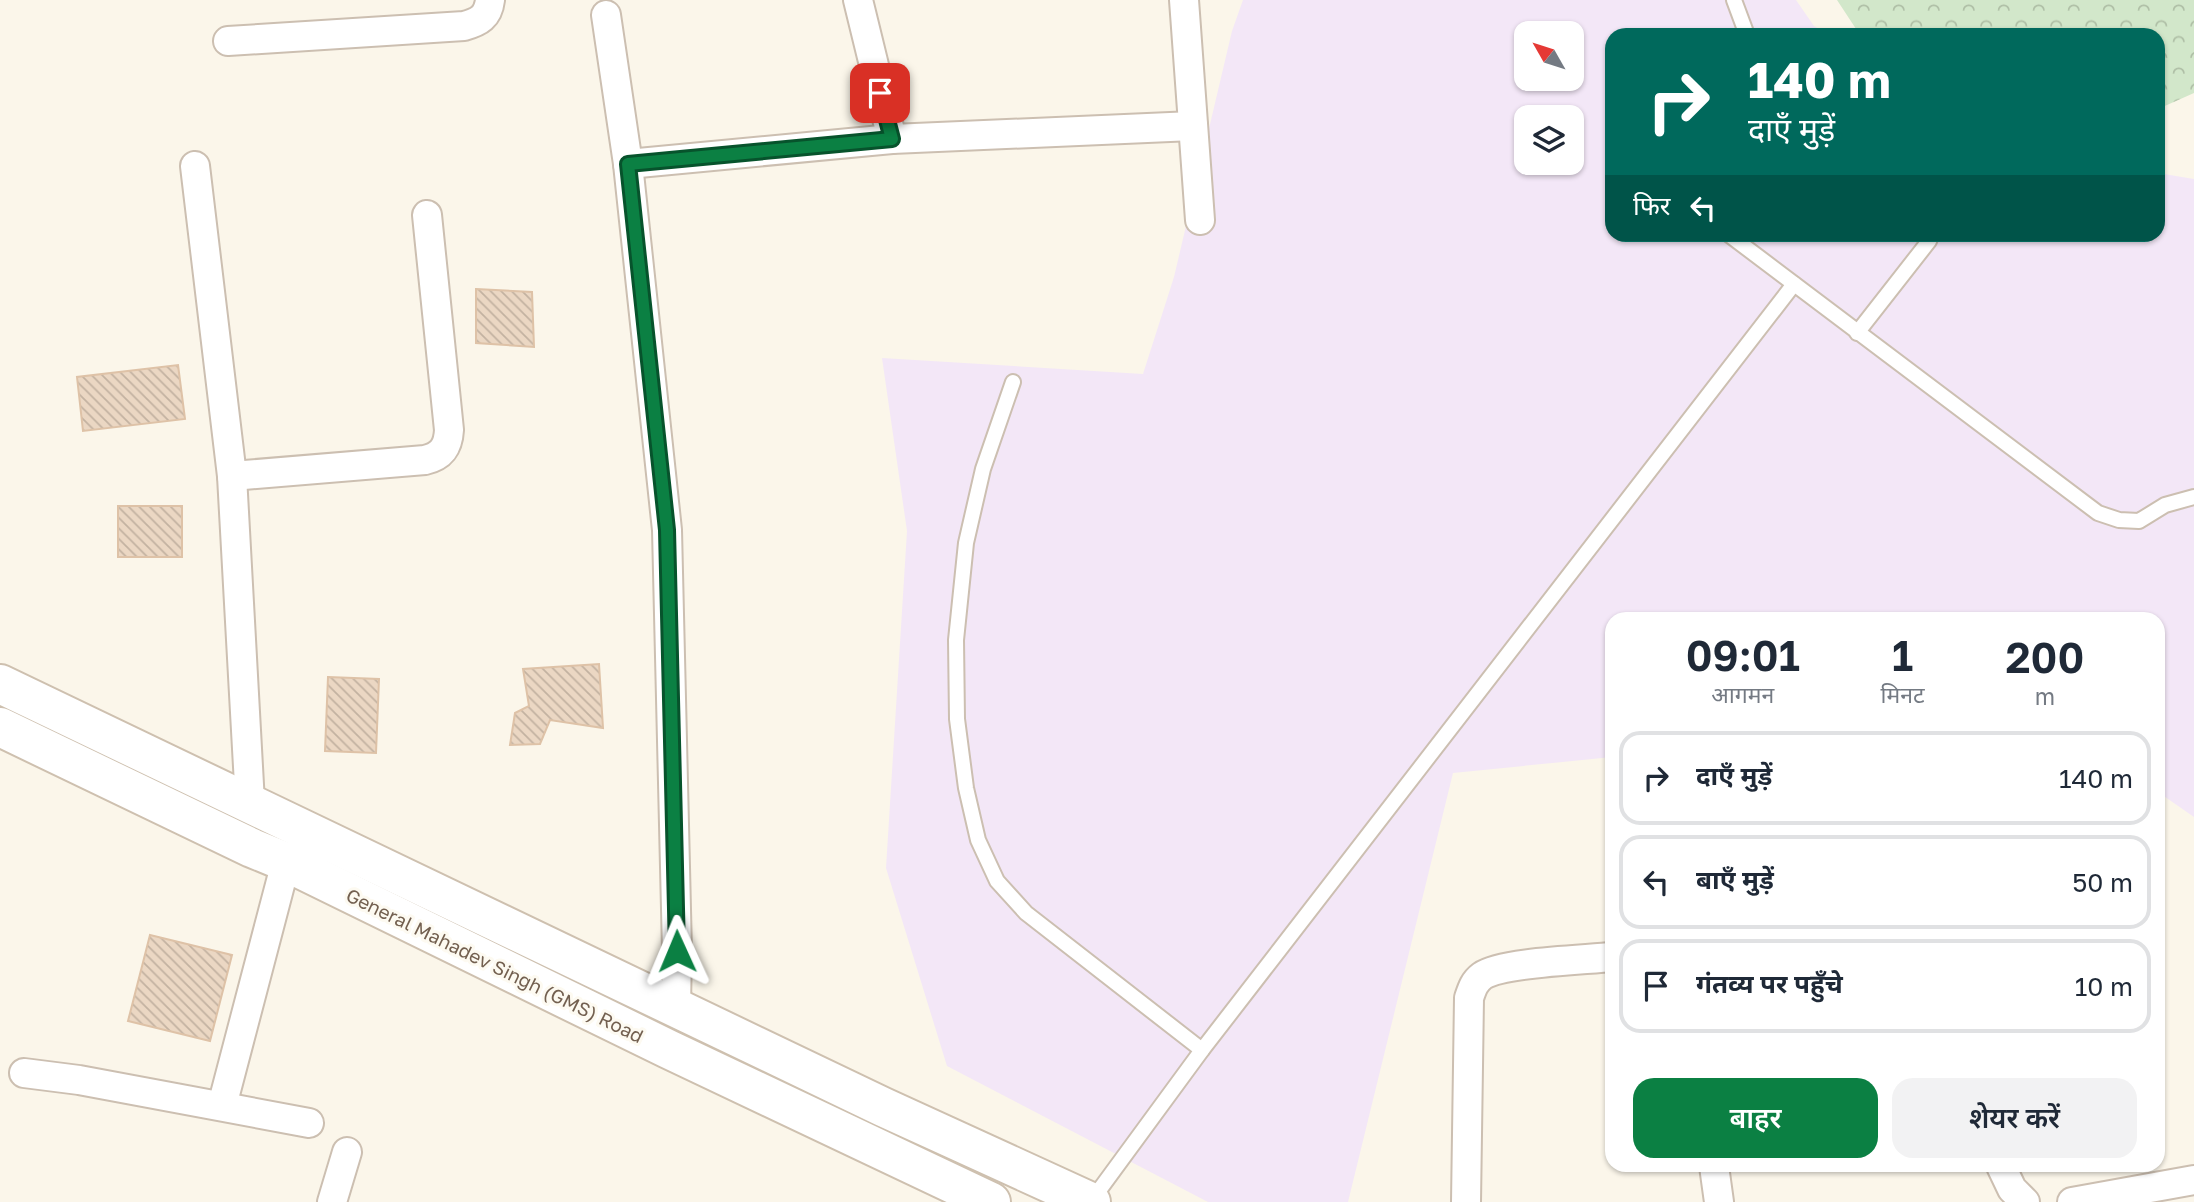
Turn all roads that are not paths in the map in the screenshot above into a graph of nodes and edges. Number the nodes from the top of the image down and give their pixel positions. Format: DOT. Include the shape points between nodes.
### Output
graph roads {
  1 [pos="489,0"];
  2 [pos="858,0"];
  3 [pos="1184,0"];
  4 [pos="1734,0"];
  5 [pos="606,15"];
  6 [pos="1744,28"];
  7 [pos="228,41"];
  8 [pos="1193,126"];
  9 [pos="892,139"];
  10 [pos="628,164"];
  11 [pos="195,166"];
  12 [pos="427,215"];
  13 [pos="1200,220"];
  14 [pos="1739,242"];
  15 [pos="1928,242"];
  16 [pos="1794,284"];
  17 [pos="1857,333"];
  18 [pos="1013,382"];
  19 [pos="232,476"];
  20 [pos="2194,497"];
  21 [pos="0,684"];
  22 [pos="0,727"];
  23 [pos="250,803"];
  24 [pos="286,862"];
  25 [pos="1605,958"];
  26 [pos="676,1007"];
  27 [pos="1202,1051"];
  28 [pos="24,1073"];
  29 [pos="222,1105"];
  30 [pos="309,1123"];
  31 [pos="347,1153"];
  32 [pos="1715,1172"];
  33 [pos="2004,1172"];
  34 [pos="2194,1180"];
  35 [pos="332,1202"];
  36 [pos="990,1202"];
  37 [pos="1091,1202"];
  38 [pos="1466,1202"];
  39 [pos="1719,1202"];
  40 [pos="2025,1202"];
  41 [pos="2072,1202"];
  1 -- 7 [label="street" via="489,11 478,22 464,26"];
  2 -- 9 [label="street"];
  3 -- 8 [label="street"];
  4 -- 6 [label="lane"];
  5 -- 10 [label="street"];
  8 -- 9 [label="street"];
  8 -- 13 [label="street"];
  9 -- 10 [label="street"];
  10 -- 26 [label="street" via="667,530"];
  11 -- 19 [label="street"];
  12 -- 19 [label="street" via="449,430 442,452 425,460"];
  14 -- 16 [label="lane"];
  15 -- 17 [label="lane"];
  16 -- 17 [label="lane"];
  16 -- 27 [label="lane"];
  17 -- 20 [label="lane" via="2098,513 2139,521 2165,505"];
  18 -- 27 [label="lane" via="983,469 967,543 956,640 957,719 978,840 997,881 1026,913"];
  19 -- 23 [label="street"];
  21 -- 23 [label="street"];
  22 -- 24 [label="street, General Mahadev Singh (GMS) Road"];
  23 -- 26 [label="street"];
  24 -- 29 [label="street"];
  24 -- 36 [label="street, General Mahadev Singh (GMS) Road"];
  25 -- 38 [label="street" via="1504,968 1484,974 1473,984 1469,998"];
  26 -- 37 [label="street"];
  27 -- 37 [label="lane"];
  28 -- 29 [label="street"];
  29 -- 30 [label="street"];
  31 -- 35 [label="street"];
  32 -- 39 [label="street"];
  33 -- 40 [label="street"];
  34 -- 41 [label="street"];
}
